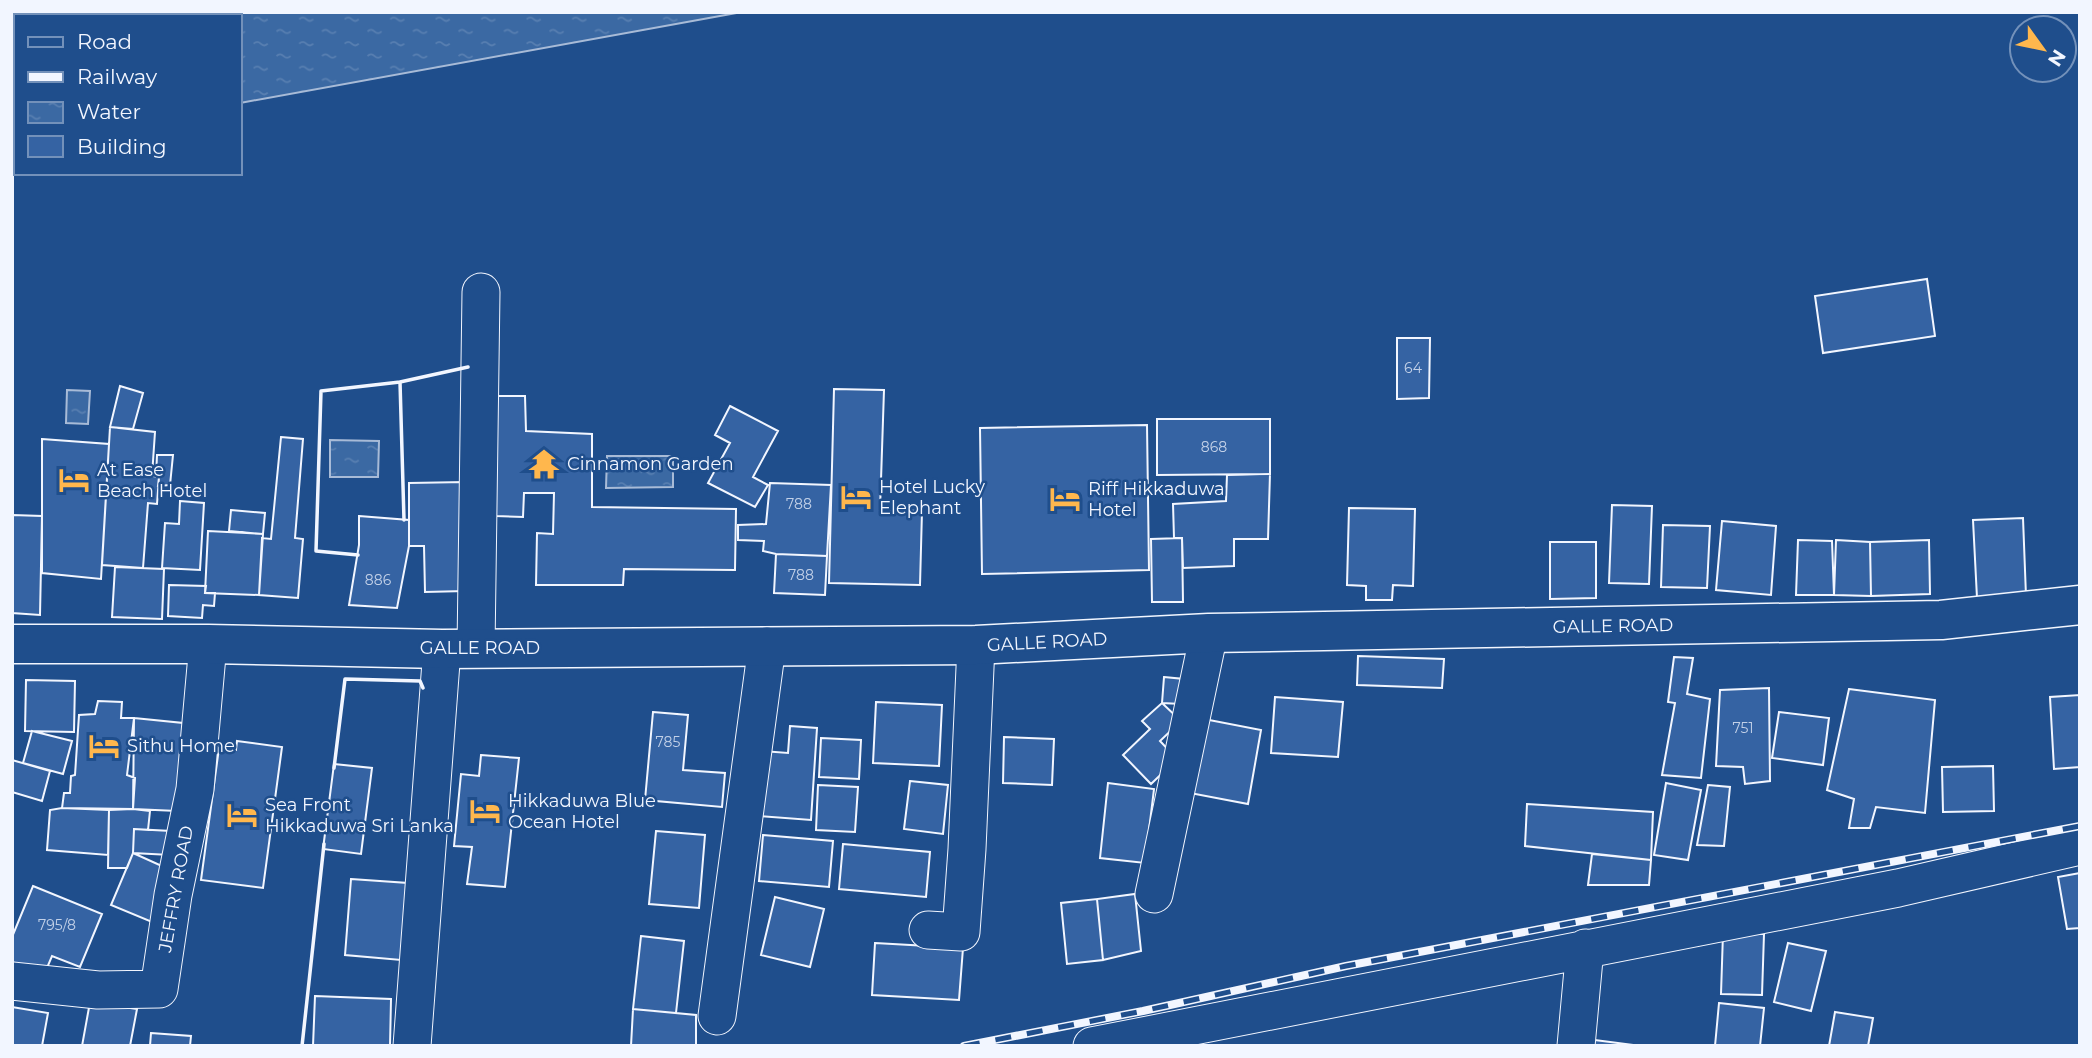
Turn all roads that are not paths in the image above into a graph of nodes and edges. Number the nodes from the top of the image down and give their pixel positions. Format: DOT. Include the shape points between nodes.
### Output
graph roads {
  1 [pos="481,292"];
  2 [pos="2080,605"];
  3 [pos="1209,634"];
  4 [pos="208,643"];
  5 [pos="12,644"];
  6 [pos="976,645"];
  7 [pos="767,646"];
  8 [pos="459,648"];
  9 [pos="2080,846"];
  10 [pos="1154,894"];
  11 [pos="928,930"];
  12 [pos="1584,948"];
  13 [pos="12,981"];
  14 [pos="717,1016"];
  15 [pos="412,1046"];
  16 [pos="1092,1046"];
  17 [pos="1576,1046"];
  1 -- 8 [label="street"];
  2 -- 3 [label="highway, GALLE ROAD" via="1941,620"];
  3 -- 6 [label="highway, GALLE ROAD"];
  3 -- 10 [label="street"];
  4 -- 5 [label="highway, GALLE ROAD"];
  4 -- 8 [label="highway, GALLE ROAD"];
  4 -- 13 [label="street, JEFFRY ROAD" via="195,789 159,989 97,990"];
  6 -- 7 [label="highway, GALLE ROAD"];
  6 -- 11 [label="street" via="961,933"];
  7 -- 8 [label="highway, GALLE ROAD"];
  7 -- 14 [label="street"];
  8 -- 15 [label="street"];
  9 -- 12 [label="street" via="1898,888"];
  12 -- 16 [label="street"];
  12 -- 17 [label="street"];
}
